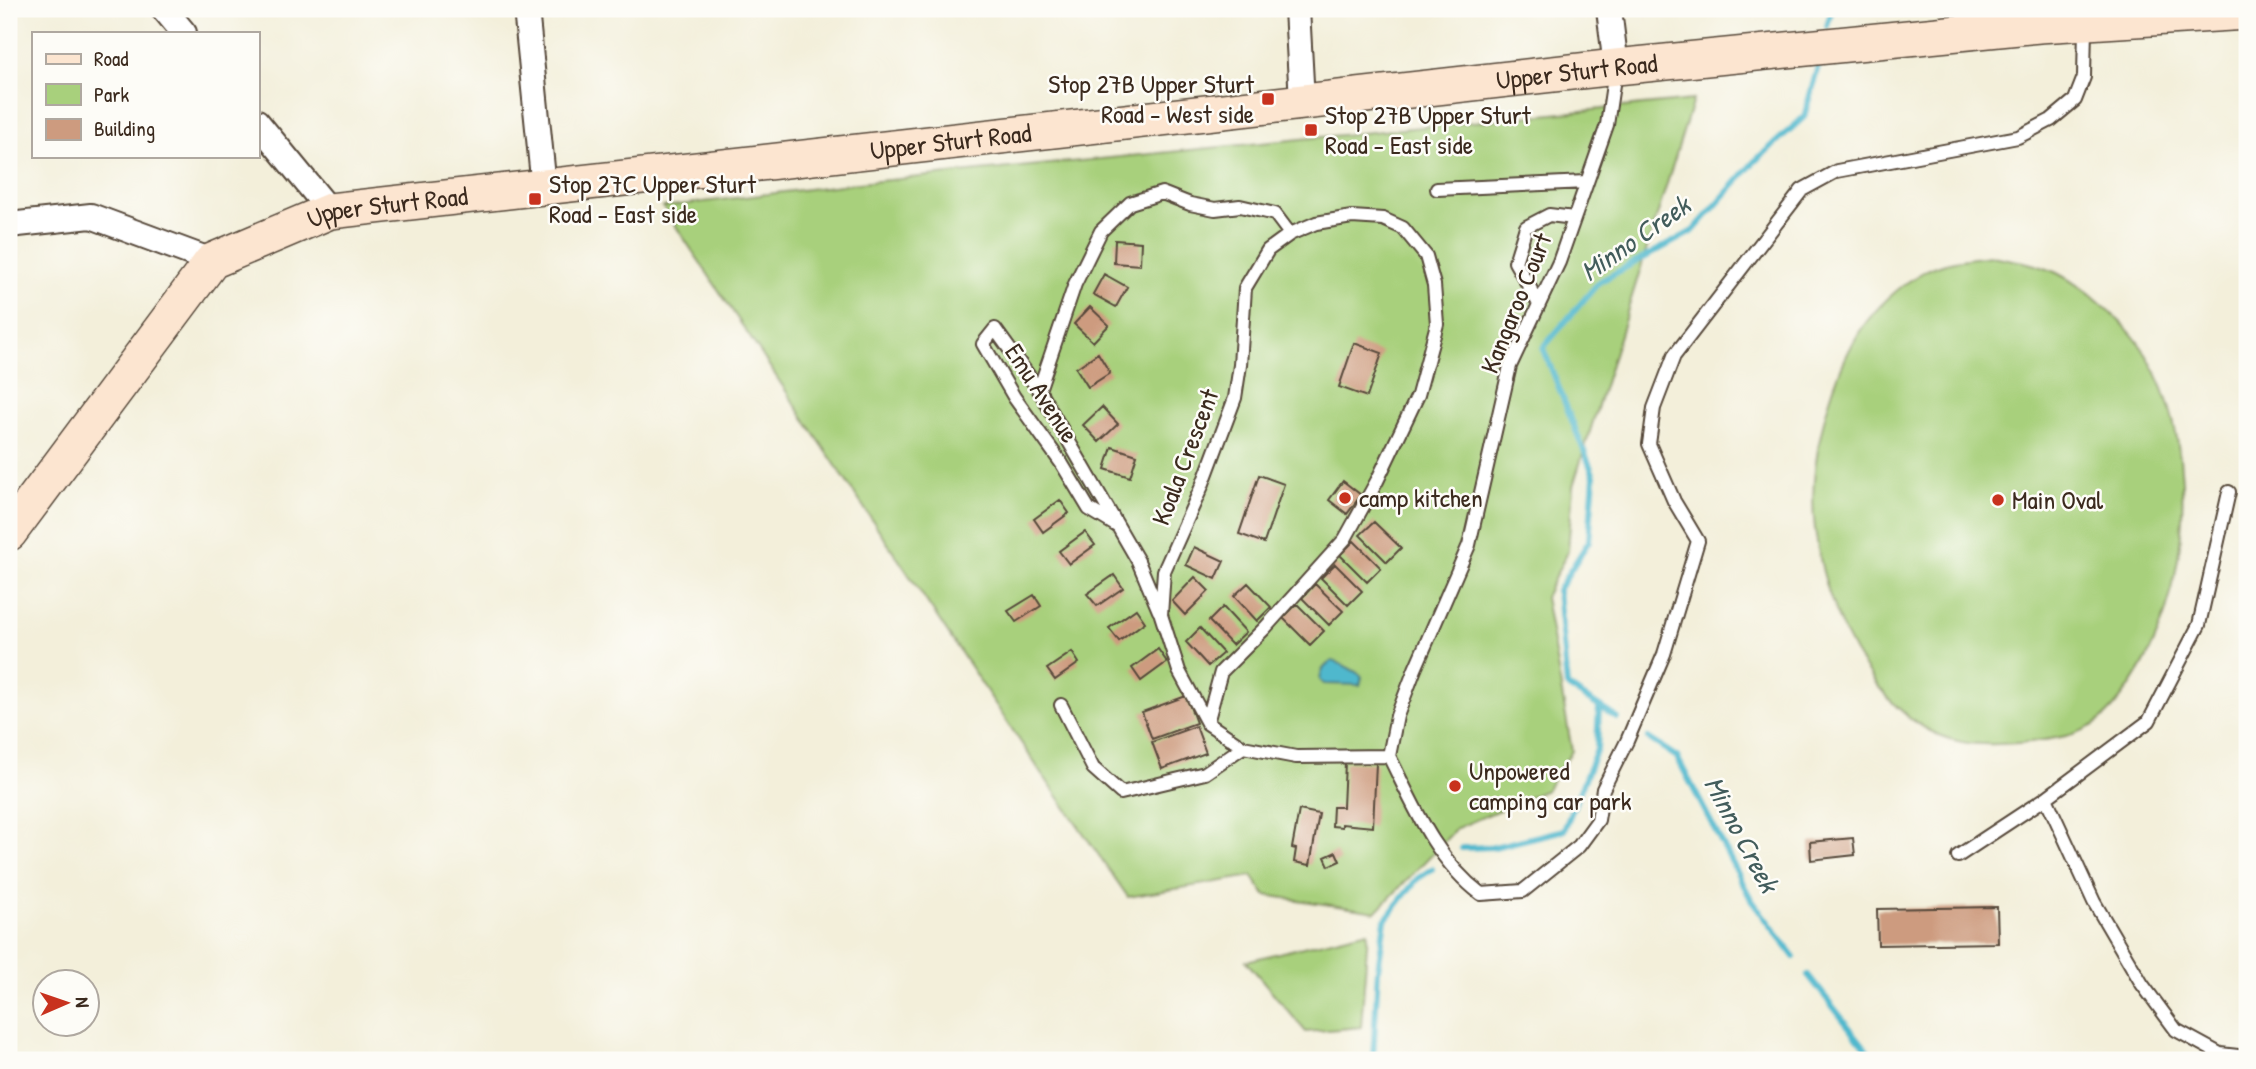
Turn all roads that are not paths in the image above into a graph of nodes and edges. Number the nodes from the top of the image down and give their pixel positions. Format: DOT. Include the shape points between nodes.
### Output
graph roads {
  1 [pos="164,9"];
  2 [pos="526,9"];
  3 [pos="1297,9"];
  4 [pos="1609,9"];
  5 [pos="2247,12"];
  6 [pos="2038,17"];
  7 [pos="2085,22"];
  8 [pos="183,32"];
  9 [pos="1616,67"];
  10 [pos="1302,101"];
  11 [pos="259,124"];
  12 [pos="1586,182"];
  13 [pos="544,188"];
  14 [pos="1437,189"];
  15 [pos="330,211"];
  16 [pos="1574,218"];
  17 [pos="9,225"];
  18 [pos="1290,234"];
  19 [pos="212,261"];
  20 [pos="1539,304"];
  21 [pos="1039,390"];
  22 [pos="2229,492"];
  23 [pos="1117,526"];
  24 [pos="9,533"];
  25 [pos="1161,615"];
  26 [pos="1061,705"];
  27 [pos="1207,723"];
  28 [pos="1243,747"];
  29 [pos="1389,755"];
  30 [pos="2046,798"];
  31 [pos="1958,856"];
  32 [pos="2247,1057"];
  1 -- 8 [label="street"];
  2 -- 13 [label="street"];
  3 -- 10 [label="street"];
  4 -- 9 [label="street"];
  5 -- 7 [label="main road, Upper Sturt Road"];
  6 -- 7 [label="main road, Upper Sturt Road"];
  6 -- 9 [label="main road, Upper Sturt Road"];
  7 -- 29 [label="lane" via="2084,77 2075,100 2051,121 2018,137 1836,172 1802,190 1674,356 1654,408 1649,444 1698,541 1664,654 1602,789 1598,820 1579,846 1524,891 1481,894 1460,878 1426,831"];
  9 -- 10 [label="main road, Upper Sturt Road"];
  9 -- 12 [label="lane, Kangaroo Court" via="1607,125"];
  10 -- 13 [label="main road, Upper Sturt Road"];
  11 -- 15 [label="street"];
  12 -- 14 [label="lane"];
  12 -- 16 [label="lane, Kangaroo Court"];
  13 -- 15 [label="main road, Upper Sturt Road"];
  15 -- 19 [label="main road, Upper Sturt Road"];
  16 -- 20 [label="lane, Kangaroo Court"];
  16 -- 20 [label="lane" via="1549,215 1527,227 1515,262"];
  17 -- 19 [label="street" via="91,216"];
  18 -- 21 [label="lane" via="1275,214 1240,206 1215,209 1162,193 1130,203 1101,231 1075,284"];
  18 -- 25 [label="lane, Koala Crescent" via="1268,250 1245,288 1235,398 1164,570"];
  18 -- 27 [label="lane, Koala Crescent" via="1316,223 1352,217 1383,219 1403,229 1426,256 1437,324 1418,395 1345,539 1221,672"];
  19 -- 24 [label="main road"];
  20 -- 29 [label="lane, Kangaroo Court" via="1510,366 1469,545 1401,704"];
  21 -- 23 [label="lane, Emu Avenue"];
  21 -- 23 [label="lane, Emu Avenue" via="995,329 983,344 1014,397 1088,509"];
  22 -- 30 [label="lane" via="2199,625 2149,721"];
  23 -- 25 [label="lane, Emu Avenue"];
  25 -- 27 [label="lane, Koala Crescent" via="1179,671"];
  26 -- 28 [label="lane" via="1093,768 1121,793 1205,773"];
  27 -- 28 [label="lane"];
  28 -- 29 [label="lane" via="1296,757"];
  30 -- 31 [label="lane"];
  30 -- 32 [label="lane" via="2094,902 2142,984 2176,1030 2220,1054"];
}
